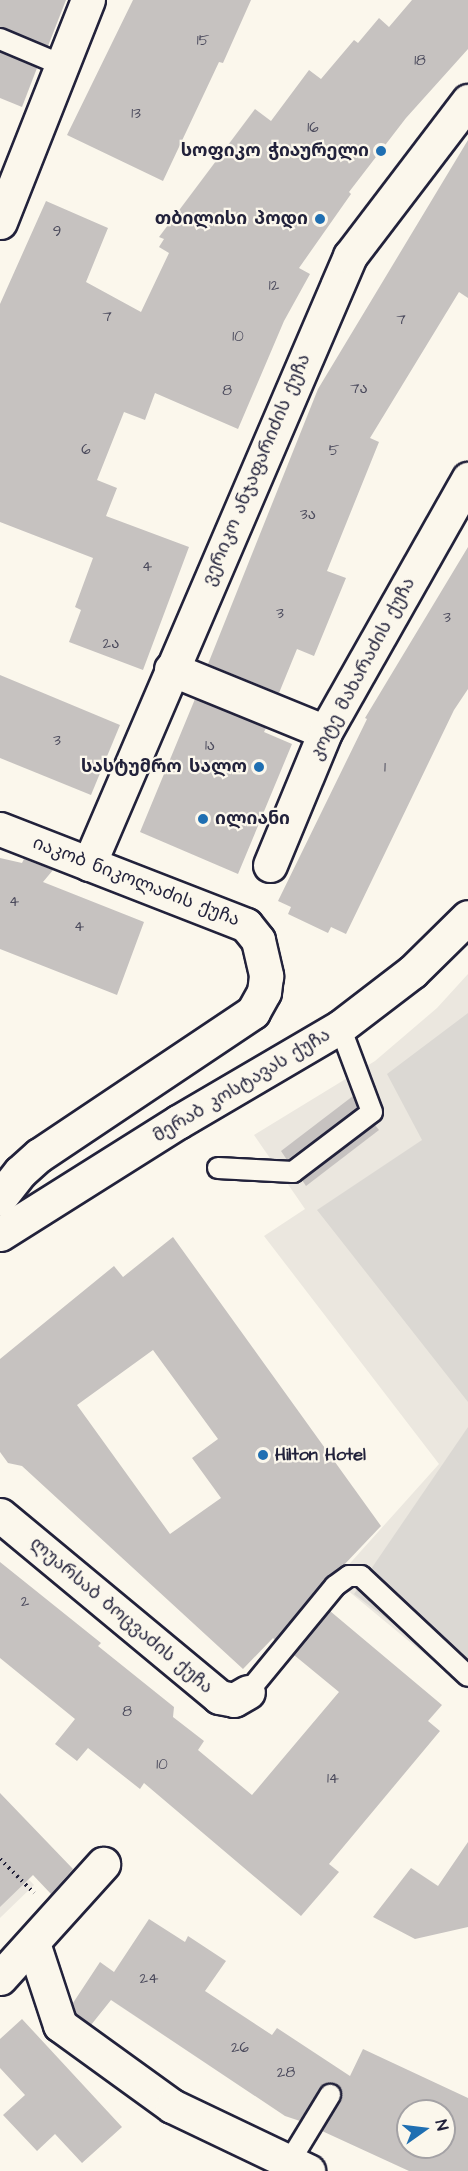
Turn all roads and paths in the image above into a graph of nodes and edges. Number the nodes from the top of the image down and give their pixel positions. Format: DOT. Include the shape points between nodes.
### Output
graph roads {
  1 [pos="88,0"];
  2 [pos="0,39"];
  3 [pos="62,65"];
  4 [pos="468,101"];
  5 [pos="0,222"];
  6 [pos="468,479"];
  7 [pos="171,669"];
  8 [pos="325,732"];
  9 [pos="0,829"];
  10 [pos="89,864"];
  11 [pos="270,865"];
  12 [pos="468,917"];
  13 [pos="340,1027"];
  14 [pos="39,1155"];
  15 [pos="218,1168"];
  16 [pos="0,1198"];
  17 [pos="58,1199"];
  18 [pos="0,1234"];
  19 [pos="0,1515"];
  20 [pos="468,1676"];
  21 [pos="248,1692"];
  22 [pos="0,1859"];
  23 [pos="103,1864"];
  24 [pos="56,1915"];
  25 [pos="33,1942"];
  26 [pos="0,1978"];
  27 [pos="330,2095"];
  28 [pos="294,2168"];
  1 -- 3 [label="street"];
  2 -- 3 [label="lane"];
  3 -- 5 [label="street"];
  4 -- 7 [label="street, ვერიკო ანჯაფარიძის ქუჩა" via="350,256"];
  6 -- 8 [label="street, კოტე მახარაძის ქუჩა"];
  7 -- 8 [label="street"];
  7 -- 10 [label="street, ვერიკო ანჯაფარიძის ქუჩა"];
  8 -- 11 [label="street, კოტე მახარაძის ქუჩა"];
  9 -- 10 [label="street, იაკობ ნიკოლაძის ქუჩა"];
  10 -- 14 [label="street, იაკობ ნიკოლაძის ქუჩა" via="246,925 258,940 266,985 258,1006 237,1025"];
  12 -- 13 [label="street, მერაბ კოსტავას ქუჩა" via="412,972"];
  13 -- 15 [label="lane" via="372,1112 293,1172"];
  13 -- 17 [label="street, მერაბ კოსტავას ქუჩა" via="178,1122"];
  14 -- 16 [label="street, იაკობ ნიკოლაძის ქუჩა"];
  14 -- 17 [label="street" via="36,1185 45,1195"];
  17 -- 18 [label="street, მერაბ კოსტავას ქუჩა"];
  19 -- 21 [label="street, ლუარსაბ ბოცვაძის ქუჩა" via="219,1697 234,1700"];
  20 -- 21 [label="lane" via="361,1576 348,1576 335,1586"];
  22 -- 24 [label="path"];
  23 -- 24 [label="street"];
  24 -- 25 [label="street"];
  25 -- 26 [label="street"];
  25 -- 28 [label="street" via="60,2025 172,2106"];
  27 -- 28 [label="lane"];
}
